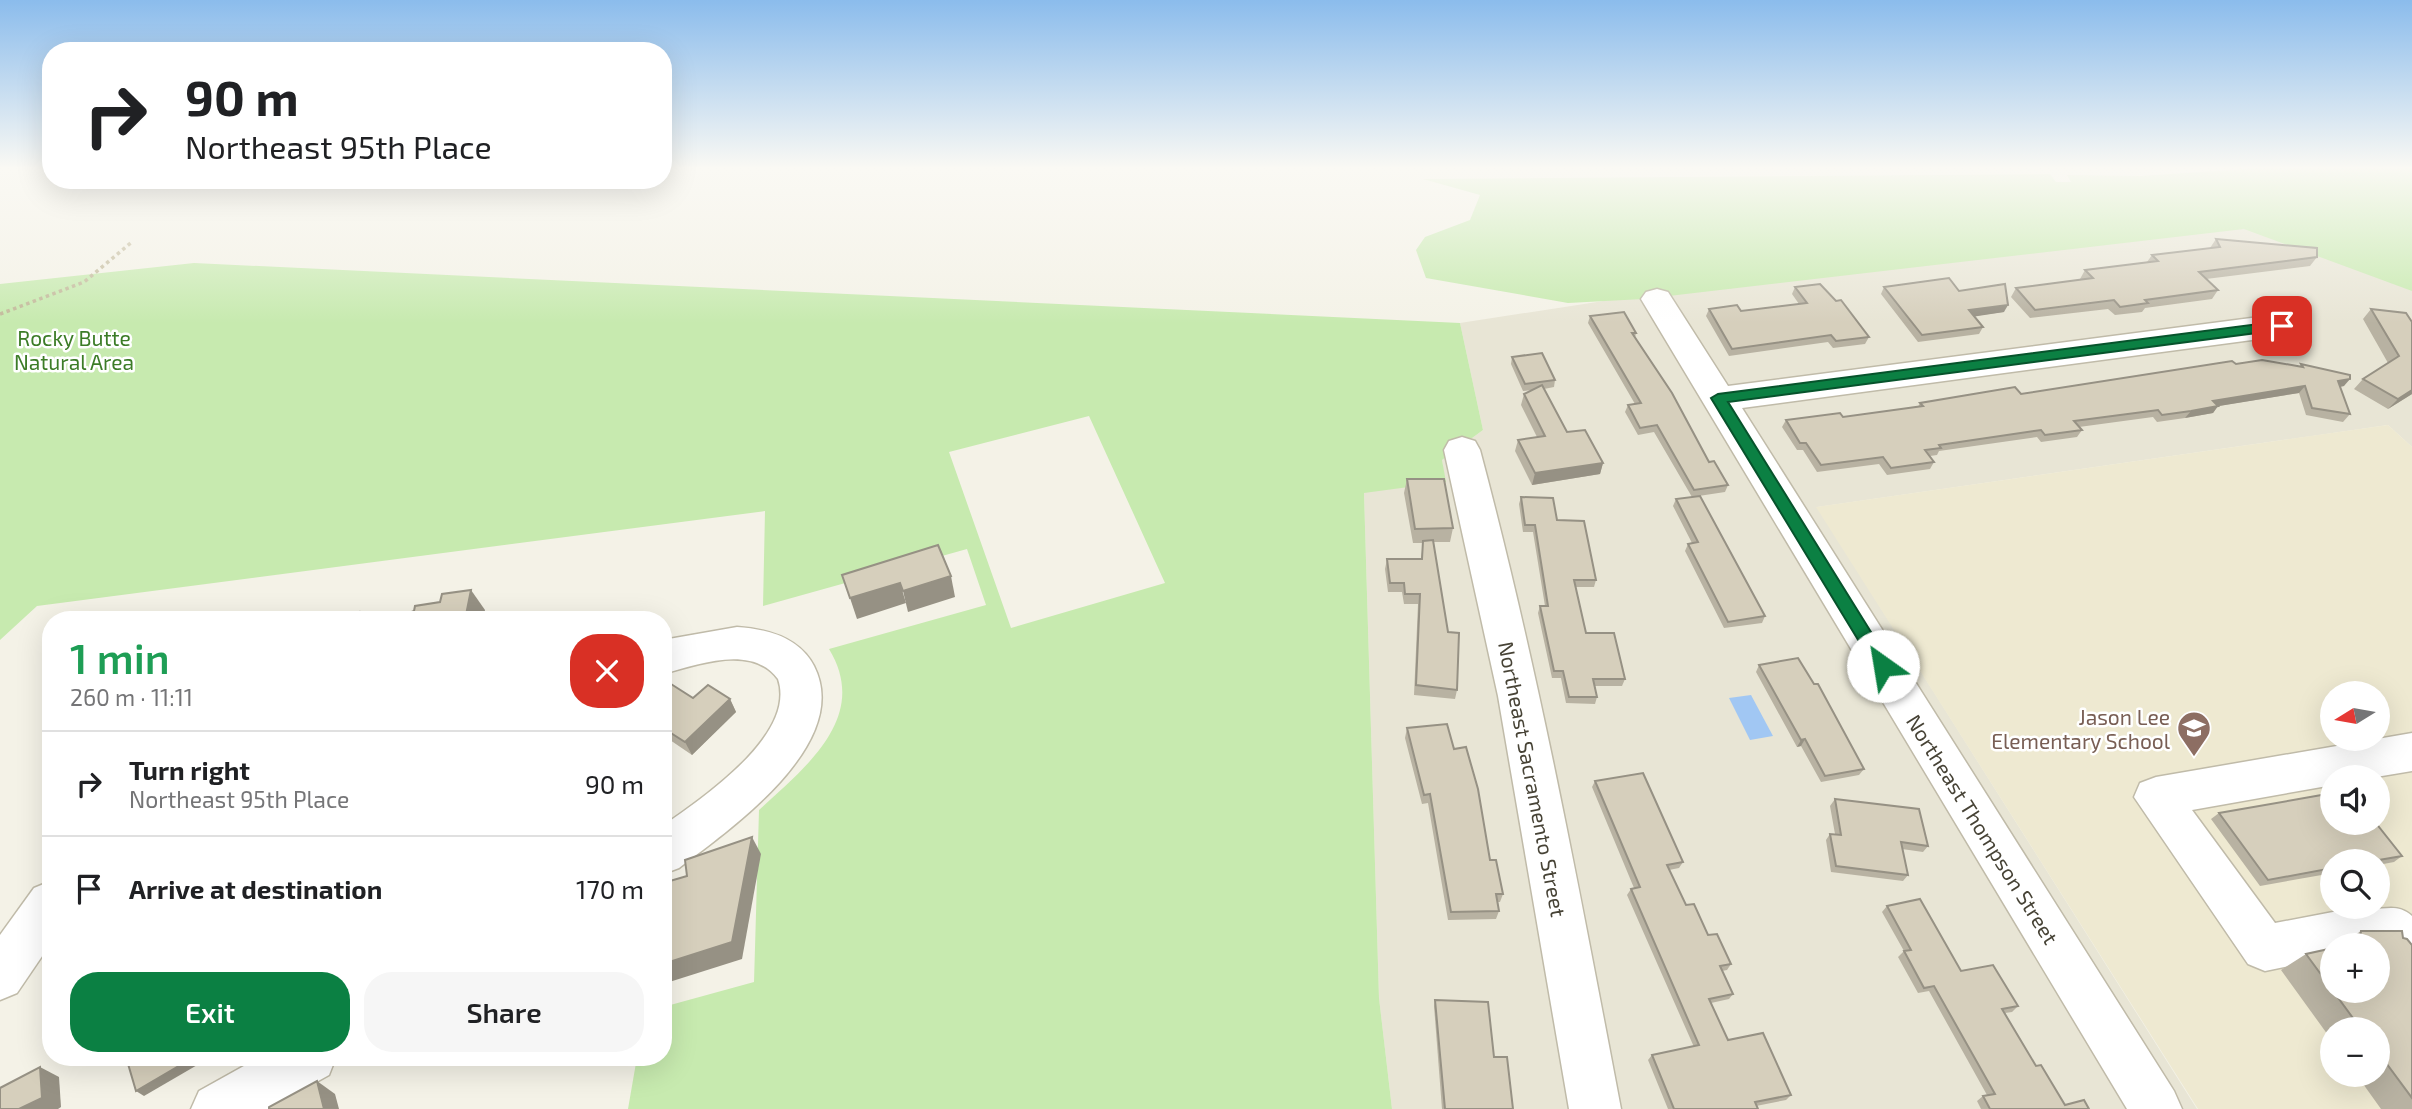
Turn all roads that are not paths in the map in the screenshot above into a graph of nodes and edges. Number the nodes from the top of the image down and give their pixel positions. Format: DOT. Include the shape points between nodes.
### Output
graph roads {
  1 [pos="1657,299"];
  2 [pos="2282,326"];
  3 [pos="1718,398"];
  4 [pos="1462,450"];
  5 [pos="672,655"];
  6 [pos="2412,752"];
  7 [pos="672,846"];
  8 [pos="42,915"];
  9 [pos="2412,953"];
  10 [pos="0,976"];
  11 [pos="295,1066"];
  12 [pos="217,1109"];
  13 [pos="1595,1109"];
  14 [pos="2156,1109"];
  1 -- 3 [label="street, Northeast Thompson Street"];
  2 -- 3 [label="street"];
  3 -- 14 [label="street, Northeast Thompson Street"];
  4 -- 13 [label="street, Northeast Sacramento Street" via="1485,535 1525,727"];
  5 -- 7 [label="street" via="720,644 754,643 786,658 803,683 804,694 797,723 784,744 737,793"];
  6 -- 9 [label="street" via="2156,797 2265,948 2359,929 2363,934 2392,928"];
  8 -- 10 [label="street"];
  11 -- 12 [label="street"];
}
